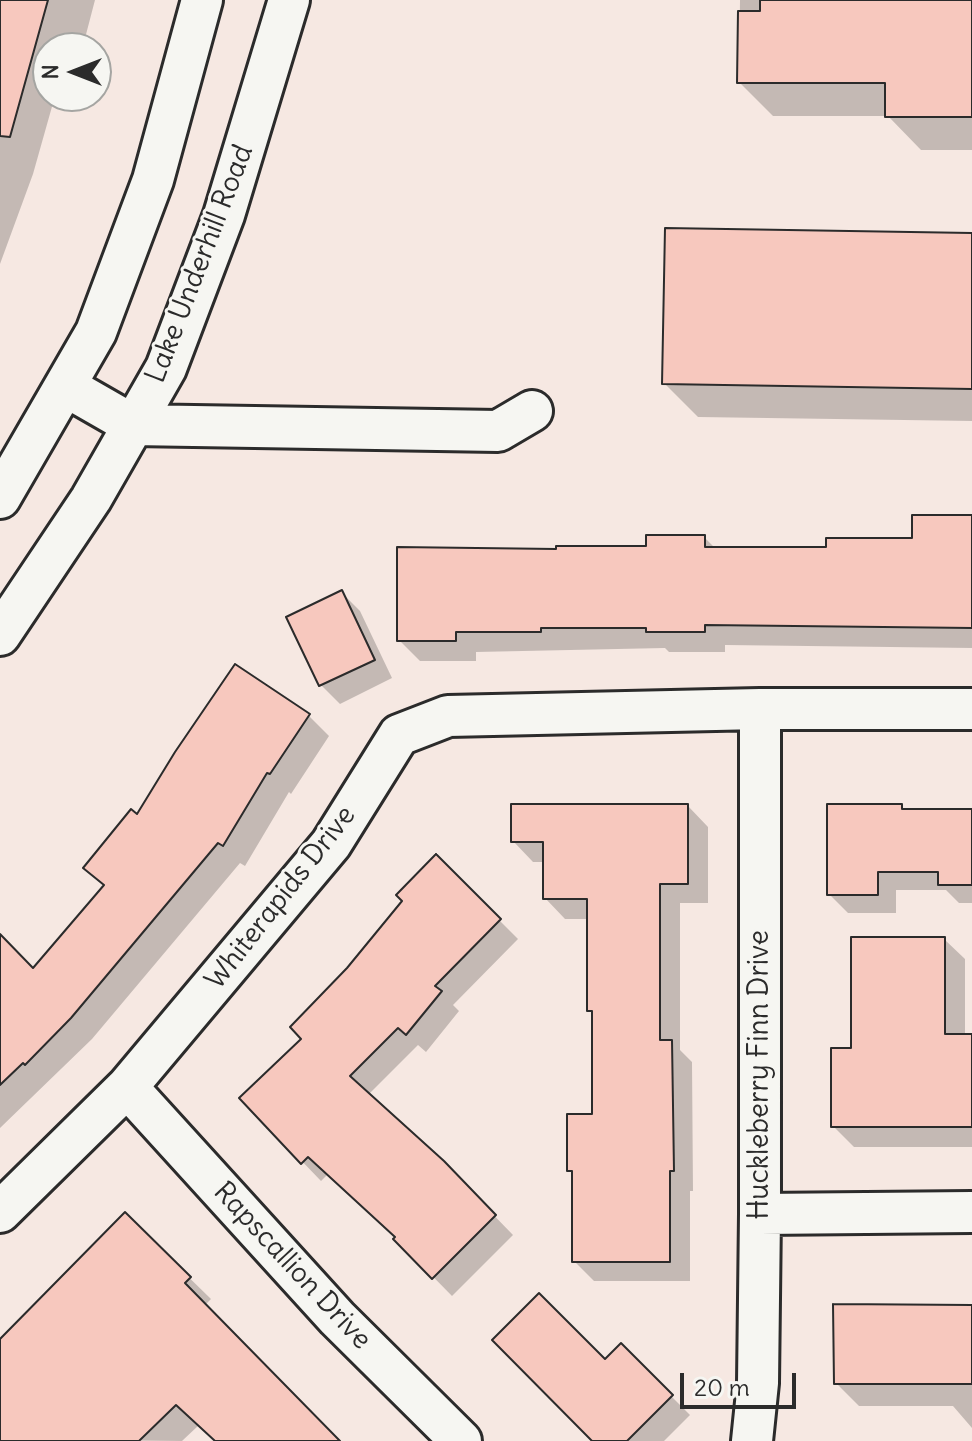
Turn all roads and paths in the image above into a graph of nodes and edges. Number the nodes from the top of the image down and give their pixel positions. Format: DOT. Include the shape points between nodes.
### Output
graph roads {
  1 [pos="202,0"];
  2 [pos="289,0"];
  3 [pos="65,386"];
  4 [pos="532,411"];
  5 [pos="133,425"];
  6 [pos="0,498"];
  7 [pos="0,635"];
  8 [pos="760,709"];
  9 [pos="972,709"];
  10 [pos="127,1087"];
  11 [pos="0,1212"];
  12 [pos="972,1212"];
  13 [pos="760,1214"];
  14 [pos="461,1441"];
  15 [pos="752,1441"];
  1 -- 3 [label="street" via="153,180 96,332"];
  2 -- 5 [label="street, Lake Underhill Road" via="224,215 166,368"];
  3 -- 5 [label="street"];
  3 -- 6 [label="street"];
  4 -- 5 [label="street" via="498,431"];
  5 -- 7 [label="street, Lake Underhill Road" via="91,499"];
  8 -- 9 [label="street, Whiterapids Drive"];
  8 -- 10 [label="street, Whiterapids Drive" via="448,716 399,735 331,844"];
  8 -- 13 [label="street, Huckleberry Finn Drive"];
  10 -- 11 [label="street, Whiterapids Drive"];
  10 -- 14 [label="street, Rapscallion Drive" via="337,1318"];
  12 -- 13 [label="street"];
  13 -- 15 [label="street, Huckleberry Finn Drive"];
}
